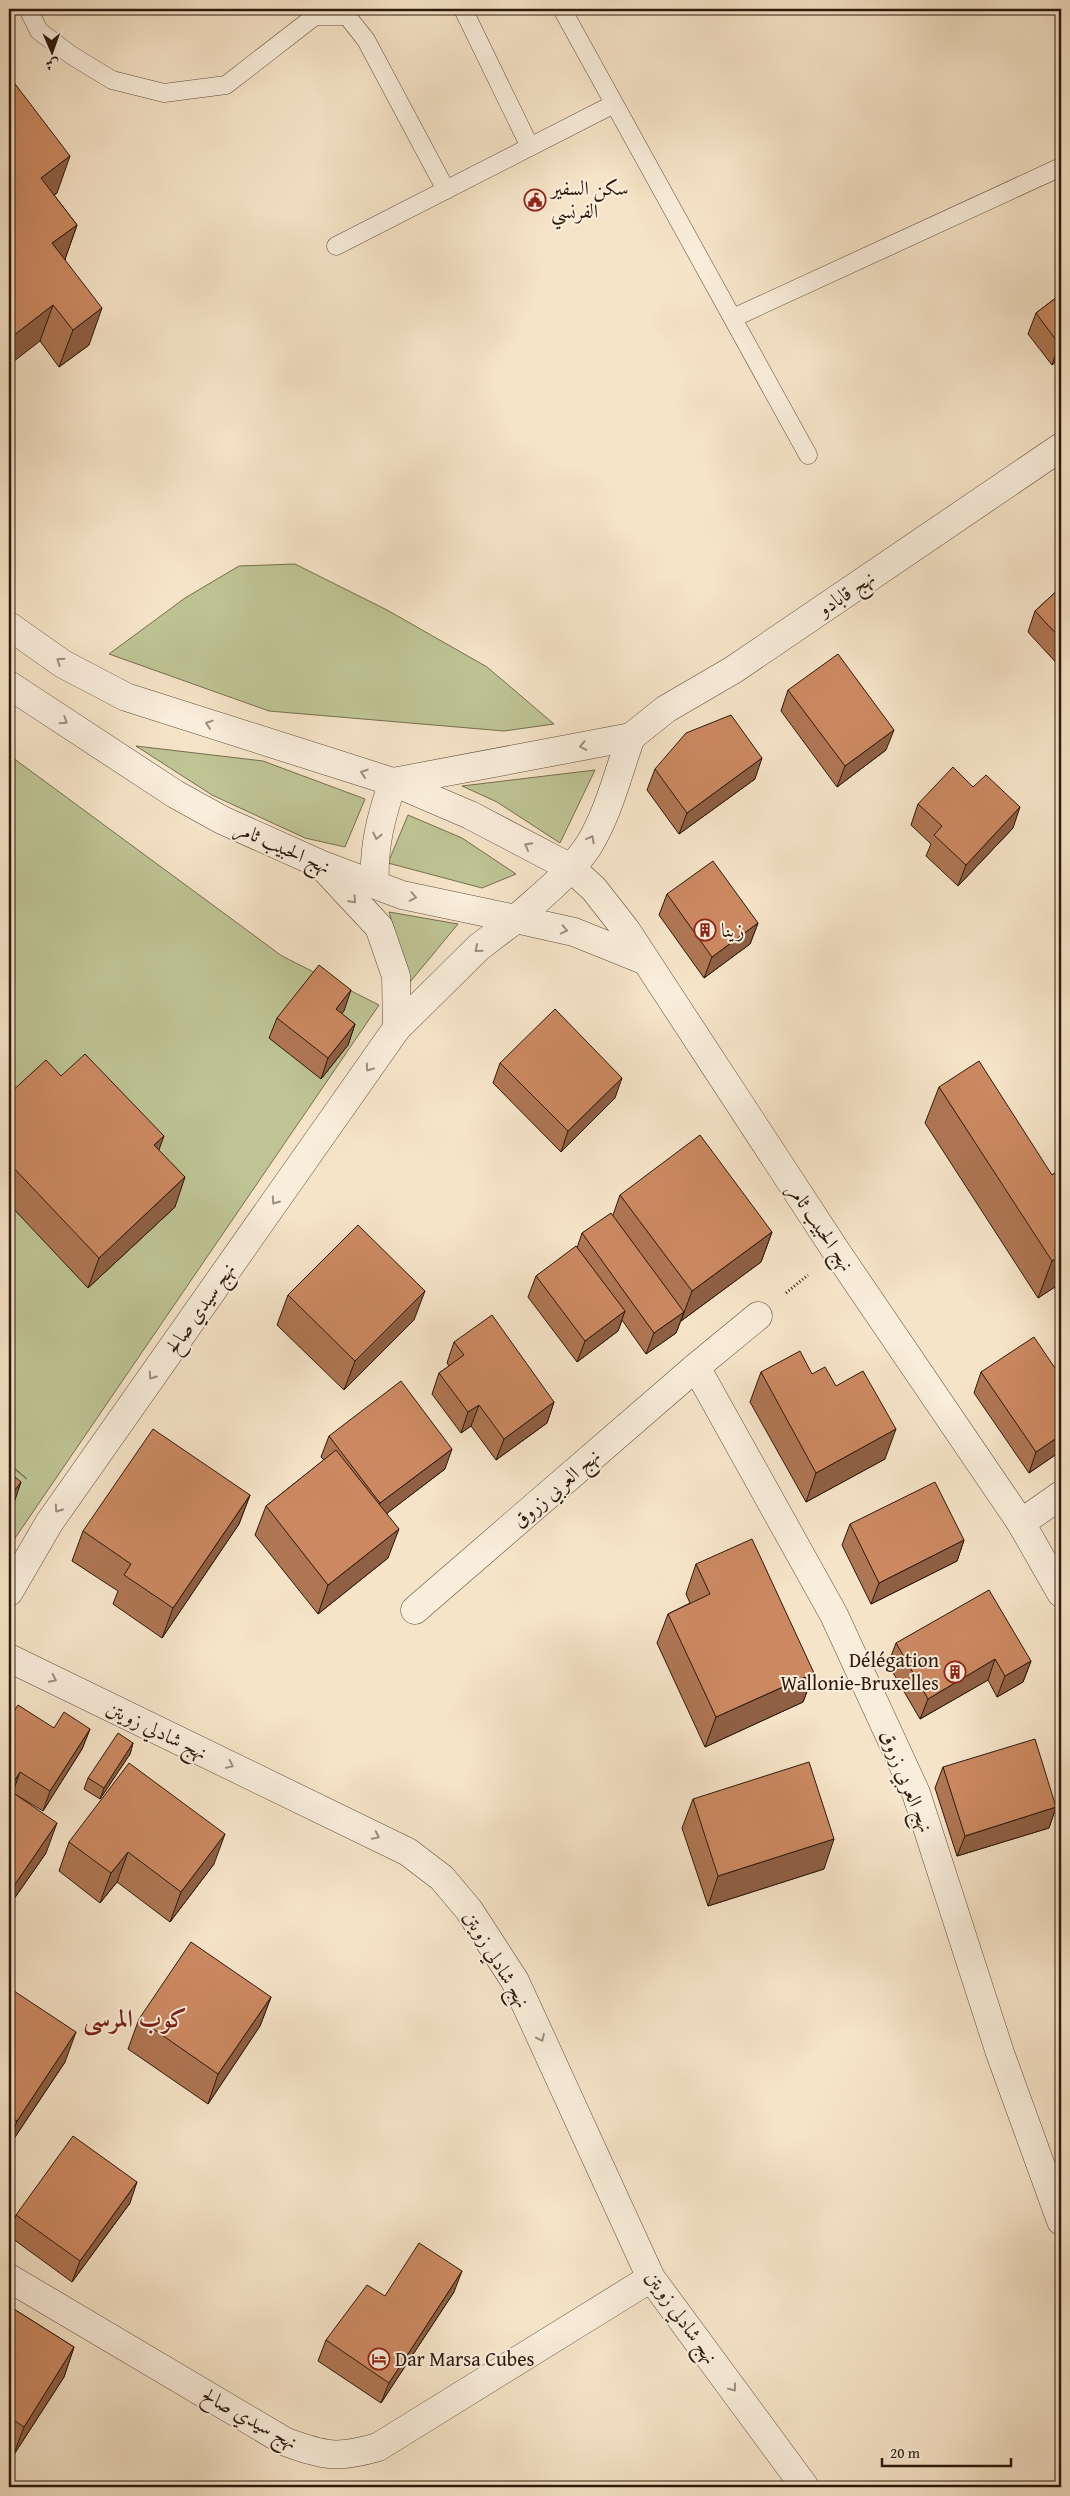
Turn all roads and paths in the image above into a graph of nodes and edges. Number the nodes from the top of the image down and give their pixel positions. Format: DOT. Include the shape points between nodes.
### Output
graph roads {
  1 [pos="28,9"];
  2 [pos="463,9"];
  3 [pos="562,9"];
  4 [pos="614,104"];
  5 [pos="530,147"];
  6 [pos="1061,167"];
  7 [pos="446,190"];
  8 [pos="336,246"];
  9 [pos="733,318"];
  10 [pos="1061,447"];
  11 [pos="808,455"];
  12 [pos="9,626"];
  13 [pos="9,685"];
  14 [pos="631,737"];
  15 [pos="393,782"];
  16 [pos="320,864"];
  17 [pos="571,868"];
  18 [pos="375,884"];
  19 [pos="516,919"];
  20 [pos="646,961"];
  21 [pos="397,1028"];
  22 [pos="836,1251"];
  23 [pos="758,1316"];
  24 [pos="696,1366"];
  25 [pos="1061,1495"];
  26 [pos="1021,1523"];
  27 [pos="9,1592"];
  28 [pos="1061,1593"];
  29 [pos="415,1610"];
  30 [pos="9,1658"];
  31 [pos="1061,2221"];
  32 [pos="9,2278"];
  33 [pos="651,2278"];
  34 [pos="805,2487"];
  1 -- 7 [label="lane" via="39,31 71,55 112,80 164,93 226,85 314,16 347,16 366,40"];
  2 -- 5 [label="lane"];
  3 -- 4 [label="lane"];
  4 -- 5 [label="lane"];
  4 -- 9 [label="lane"];
  5 -- 7 [label="lane"];
  6 -- 9 [label="lane"];
  7 -- 8 [label="lane"];
  9 -- 11 [label="lane"];
  10 -- 14 [label="street, نهج قابادو" via="733,670 666,709"];
  15 -- 12 [label="street, نهج الحبيب ثامر, one-way" via="126,697 63,664"];
  13 -- 16 [label="street, نهج الحبيب ثامر, one-way" via="175,794 222,820"];
  14 -- 15 [label="street, one-way"];
  17 -- 14 [label="street, one-way" via="598,827"];
  17 -- 15 [label="street, نهج الحبيب ثامر, one-way" via="470,815"];
  15 -- 18 [label="street, one-way" via="381,816"];
  16 -- 18 [label="street, نهج الحبيب ثامر"];
  16 -- 21 [label="street, one-way" via="379,927 396,976"];
  17 -- 19 [label="street"];
  17 -- 20 [label="street, نهج الحبيب ثامر" via="610,908"];
  18 -- 19 [label="street, نهج الحبيب ثامر, one-way" via="402,895"];
  19 -- 20 [label="street, نهج الحبيب ثامر, one-way" via="574,932"];
  19 -- 21 [label="street, نهج سيدي صالح, one-way" via="479,947"];
  20 -- 22 [label="street, نهج الحبيب ثامر"];
  21 -- 27 [label="street, نهج سيدي صالح, one-way" via="49,1523"];
  22 -- 23 [label="path"];
  22 -- 26 [label="street, نهج الحبيب ثامر"];
  23 -- 24 [label="street, نهج العربي زروق"];
  24 -- 29 [label="street, نهج العربي زروق"];
  24 -- 31 [label="street, نهج العربي زروق" via="834,1615 916,1793 1000,2053"];
  25 -- 26 [label="street"];
  26 -- 28 [label="street, نهج الحبيب ثامر"];
  30 -- 33 [label="street, نهج شادلي زويتن, one-way" via="408,1852 442,1878 469,1910 515,1981"];
  32 -- 33 [label="street, نهج سيدي صالح" via="286,2442 321,2455 353,2454 378,2447"];
  33 -- 34 [label="street, نهج شادلي زويتن, one-way"];
}
